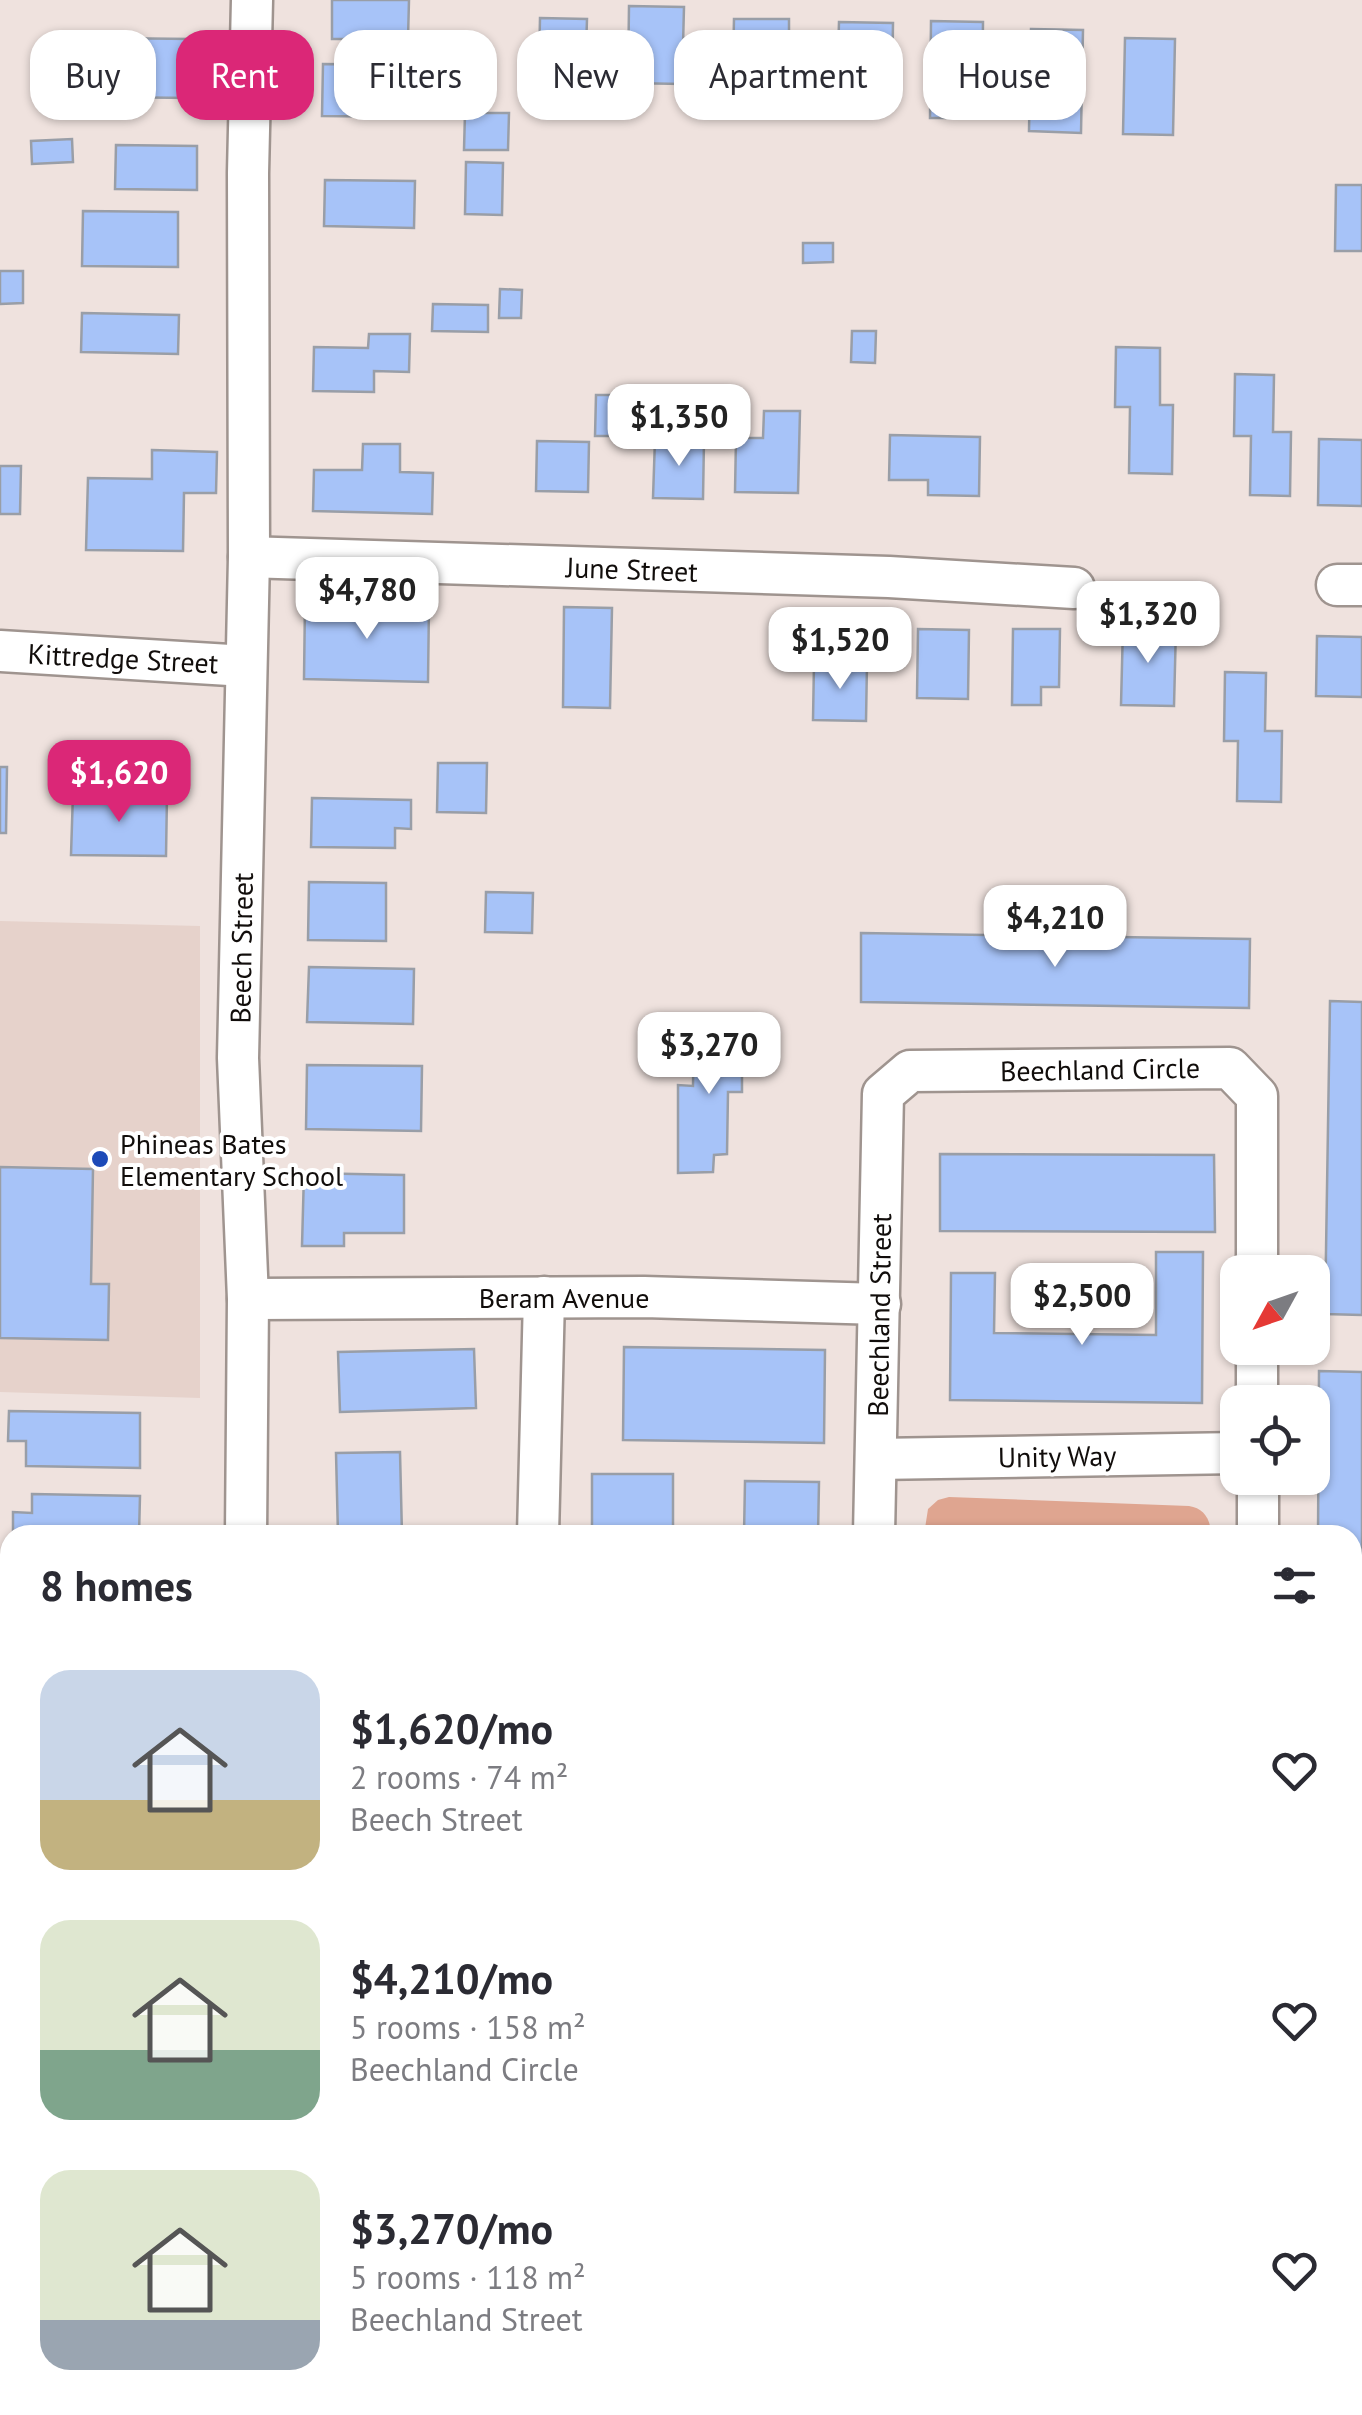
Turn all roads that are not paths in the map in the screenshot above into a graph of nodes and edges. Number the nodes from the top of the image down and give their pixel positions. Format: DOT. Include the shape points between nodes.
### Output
graph roads {
  1 [pos="252,0"];
  2 [pos="249,557"];
  3 [pos="1074,588"];
  4 [pos="0,651"];
  5 [pos="246,666"];
  6 [pos="884,1094"];
  7 [pos="1257,1255"];
  8 [pos="544,1297"];
  9 [pos="248,1299"];
  10 [pos="880,1304"];
  11 [pos="1220,1453"];
  12 [pos="876,1459"];
  13 [pos="1258,1495"];
  14 [pos="246,1525"];
  15 [pos="538,1525"];
  16 [pos="874,1525"];
  17 [pos="1258,1525"];
  1 -- 2 [label="street, Beech Street"];
  2 -- 3 [label="street, June Street"];
  2 -- 5 [label="street, Beech Street"];
  4 -- 5 [label="street, Kittredge Street"];
  5 -- 9 [label="street, Beech Street" via="238,1058"];
  6 -- 7 [label="street, Beechland Circle" via="910,1071 1230,1068 1256,1096"];
  6 -- 10 [label="street, Beechland Street"];
  8 -- 9 [label="street, Beram Avenue"];
  8 -- 10 [label="street, Beram Avenue"];
  8 -- 15 [label="street"];
  9 -- 14 [label="street, Beech Street"];
  10 -- 12 [label="street, Beechland Street"];
  11 -- 12 [label="street, Unity Way"];
  12 -- 16 [label="street, Beechland Street"];
  13 -- 17 [label="street"];
}
